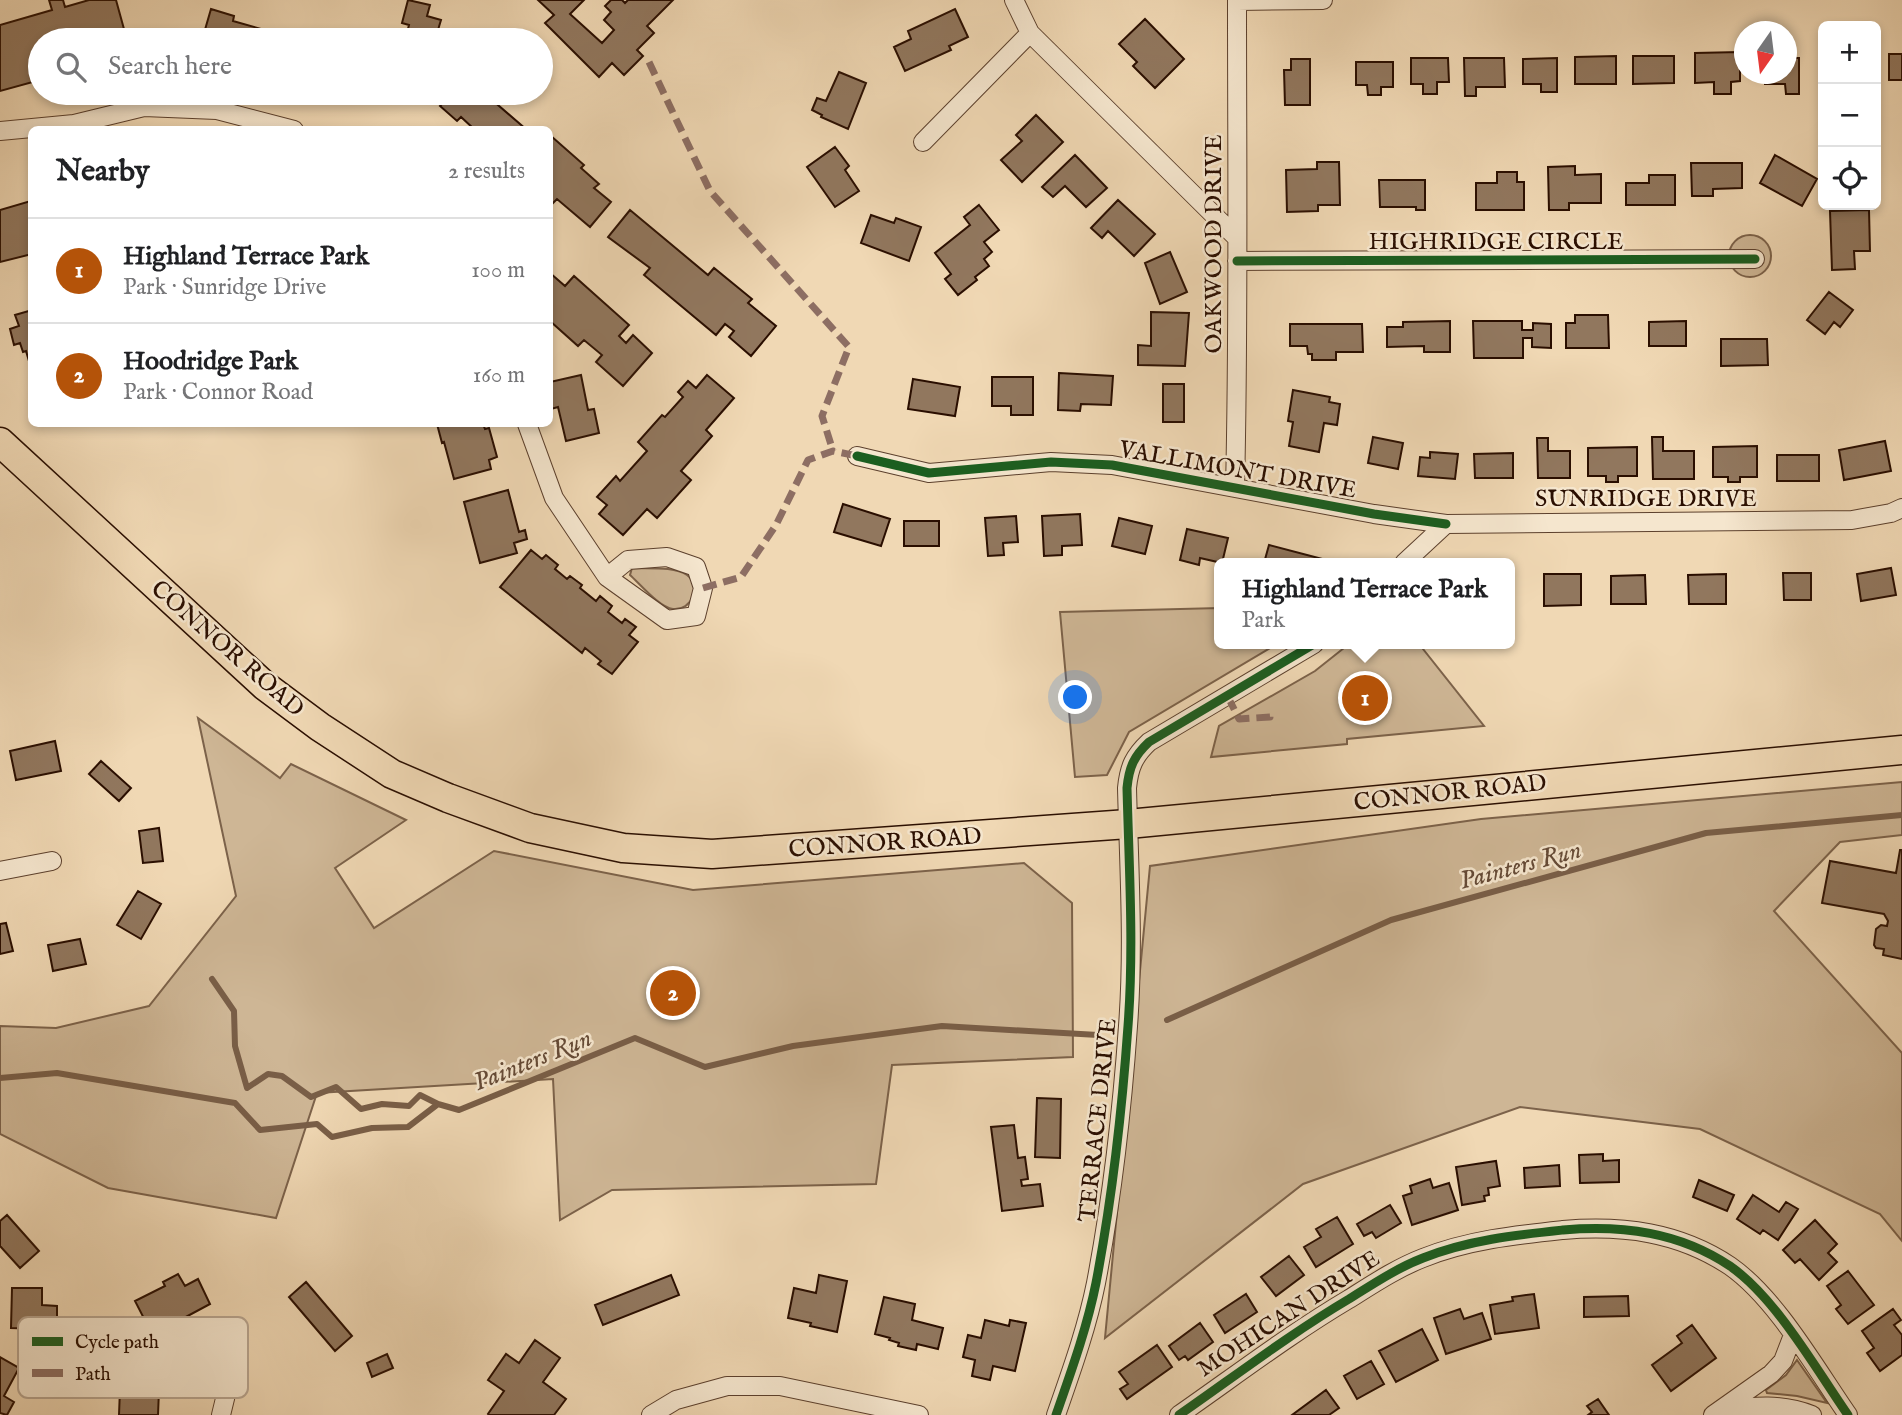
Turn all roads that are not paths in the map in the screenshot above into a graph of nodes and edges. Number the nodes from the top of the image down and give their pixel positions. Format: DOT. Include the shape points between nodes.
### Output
graph roads {
  1 [pos="1014,0"];
  2 [pos="1237,0"];
  3 [pos="1323,0"];
  4 [pos="1030,33"];
  5 [pos="53,126"];
  6 [pos="279,126"];
  7 [pos="28,128"];
  8 [pos="0,131"];
  9 [pos="923,142"];
  10 [pos="1236,237"];
  11 [pos="1755,259"];
  12 [pos="1237,261"];
  13 [pos="528,427"];
  14 [pos="0,442"];
  15 [pos="857,456"];
  16 [pos="1235,488"];
  17 [pos="1902,508"];
  18 [pos="1446,524"];
  19 [pos="1409,558"];
  20 [pos="607,577"];
  21 [pos="1306,649"];
  22 [pos="1902,750"];
  23 [pos="1128,824"];
  24 [pos="52,861"];
  25 [pos="0,872"];
  26 [pos="1793,1335"];
  27 [pos="1716,1413"];
  28 [pos="651,1415"];
  29 [pos="919,1415"];
  30 [pos="1056,1415"];
  31 [pos="1179,1415"];
  32 [pos="1812,1415"];
  33 [pos="1848,1415"];
  1 -- 4 [label="street"];
  2 -- 3 [label="street"];
  2 -- 10 [label="street, OAKWOOD DRIVE"];
  4 -- 9 [label="street"];
  4 -- 10 [label="street"];
  5 -- 6 [label="street" via="145,107 218,110"];
  7 -- 8 [label="street"];
  10 -- 12 [label="street, OAKWOOD DRIVE"];
  11 -- 12 [label="street, HIGHRIDGE CIRCLE"];
  12 -- 16 [label="street, OAKWOOD DRIVE"];
  13 -- 20 [label="street" via="554,498"];
  14 -- 23 [label="main road, CONNOR ROAD" via="265,686 320,727 392,774 530,828 623,848 712,854"];
  15 -- 16 [label="street, VALLIMONT DRIVE" via="929,473 1051,462 1112,465"];
  16 -- 18 [label="street, VALLIMONT DRIVE"];
  17 -- 18 [label="street, SUNRIDGE DRIVE" via="1852,520"];
  18 -- 19 [label="street"];
  20 -- 20 [label="street" via="628,560 667,557 696,567 703,588 695,616 667,620"];
  21 -- 23 [label="street" via="1149,742 1135,755 1129,772"];
  22 -- 23 [label="main road, CONNOR ROAD"];
  23 -- 30 [label="street, TERRACE DRIVE" via="1128,1024 1112,1178 1096,1284"];
  24 -- 25 [label="street"];
  26 -- 27 [label="street" via="1783,1361 1771,1374"];
  26 -- 31 [label="street, MOHICAN DRIVE" via="1762,1295 1695,1246 1642,1230 1533,1233 1482,1240 1423,1258 1319,1317"];
  26 -- 33 [label="street, MOHICAN DRIVE"];
  27 -- 32 [label="street" via="1757,1405 1794,1408"];
  28 -- 29 [label="street" via="676,1400 727,1386 780,1386"];
}
